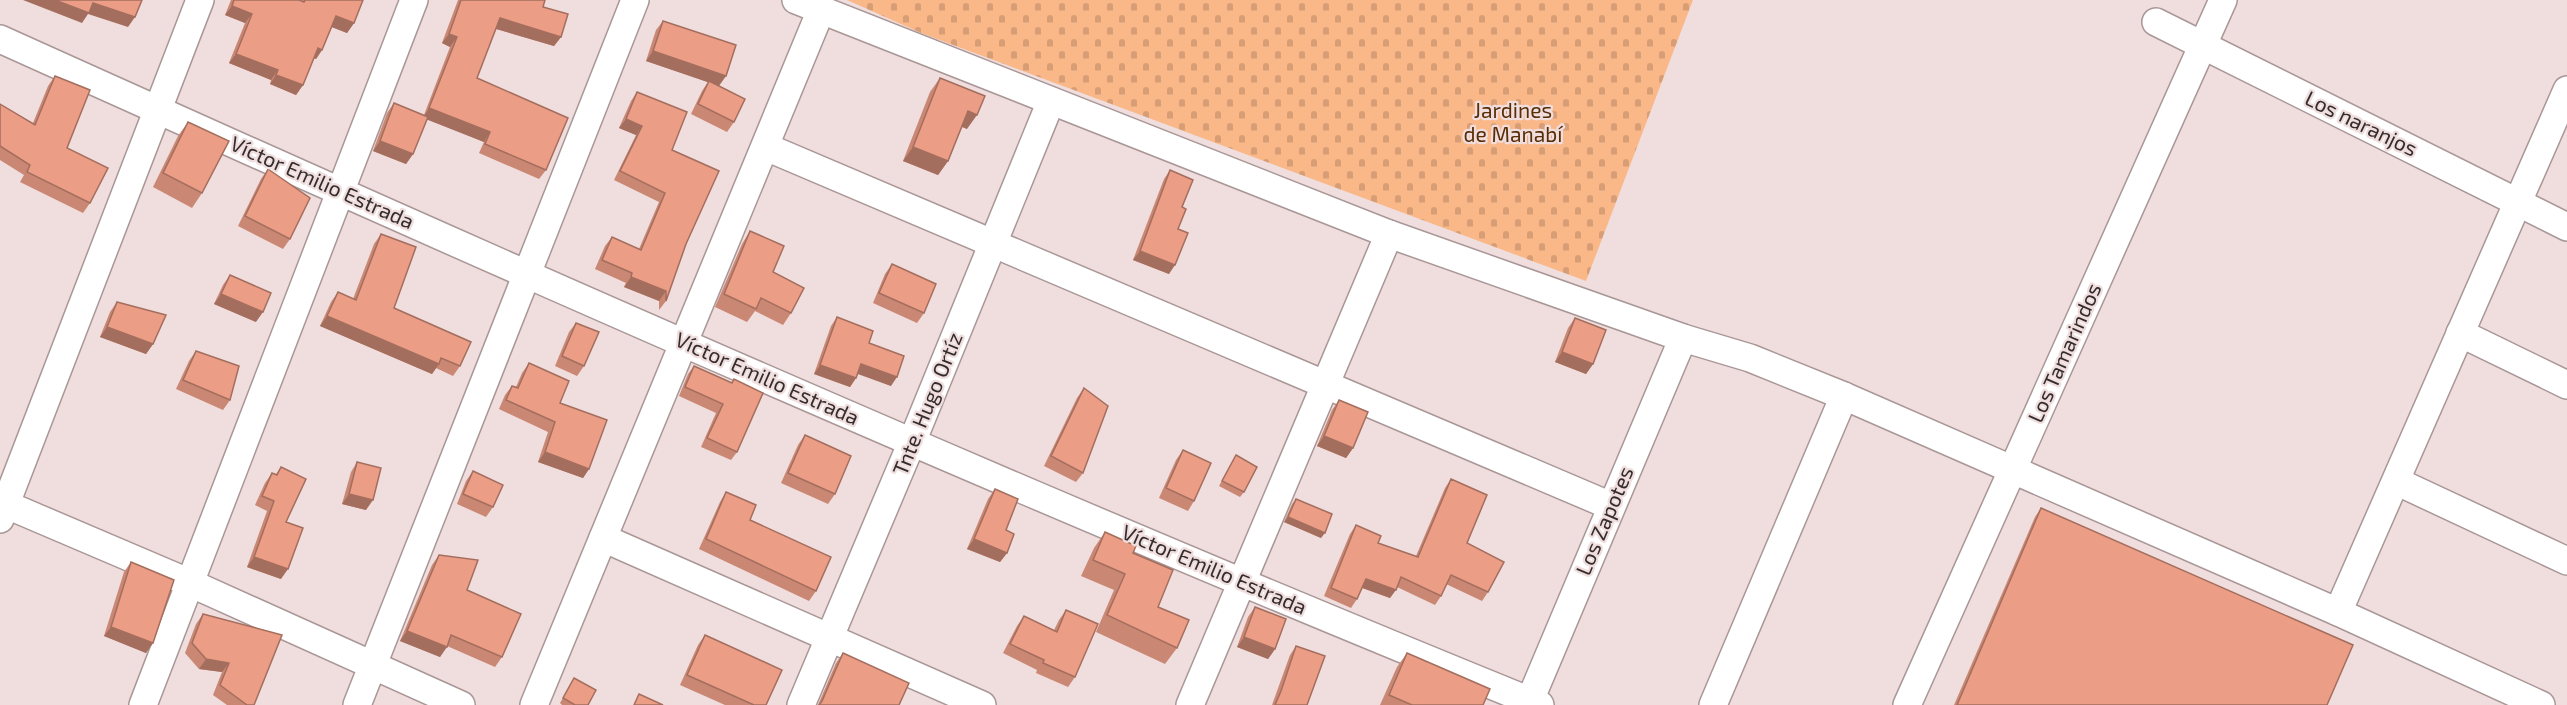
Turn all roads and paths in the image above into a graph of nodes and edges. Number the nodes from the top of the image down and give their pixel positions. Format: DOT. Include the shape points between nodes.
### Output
graph roads {
  1 [pos="200,0"];
  2 [pos="414,0"];
  3 [pos="635,0"];
  4 [pos="796,0"];
  5 [pos="2223,0"];
  6 [pos="821,10"];
  7 [pos="2156,22"];
  8 [pos="0,39"];
  9 [pos="2203,45"];
  10 [pos="2567,90"];
  11 [pos="1051,101"];
  12 [pos="157,109"];
  13 [pos="766,147"];
  14 [pos="341,192"];
  15 [pos="2517,202"];
  16 [pos="2567,227"];
  17 [pos="1389,234"];
  18 [pos="993,244"];
  19 [pos="528,274"];
  20 [pos="2460,333"];
  21 [pos="1683,338"];
  22 [pos="685,343"];
  23 [pos="1325,385"];
  24 [pos="2567,385"];
  25 [pos="1844,396"];
  26 [pos="912,442"];
  27 [pos="2012,470"];
  28 [pos="2396,481"];
  29 [pos="1611,506"];
  30 [pos="2,509"];
  31 [pos="603,538"];
  32 [pos="2567,561"];
  33 [pos="190,583"];
  34 [pos="1243,583"];
  35 [pos="2338,612"];
  36 [pos="829,638"];
  37 [pos="372,665"];
  38 [pos="1533,704"];
  39 [pos="143,705"];
  40 [pos="357,705"];
  41 [pos="461,705"];
  42 [pos="534,705"];
  43 [pos="801,705"];
  44 [pos="982,705"];
  45 [pos="1190,705"];
  46 [pos="1713,705"];
  47 [pos="1907,705"];
  48 [pos="2541,705"];
  1 -- 12 [label="street"];
  2 -- 14 [label="street"];
  3 -- 19 [label="street"];
  4 -- 6 [label="street"];
  5 -- 9 [label="street, Los Tamarindos"];
  6 -- 11 [label="street"];
  6 -- 13 [label="street"];
  7 -- 9 [label="street, Los naranjos"];
  8 -- 12 [label="street, Víctor Emilio Estrada"];
  9 -- 15 [label="street, Los naranjos"];
  9 -- 27 [label="street, Los Tamarindos"];
  10 -- 15 [label="street"];
  11 -- 17 [label="street"];
  11 -- 18 [label="street, Tnte. Hugo Ortíz"];
  12 -- 14 [label="street, Víctor Emilio Estrada"];
  12 -- 30 [label="street"];
  13 -- 18 [label="street"];
  13 -- 22 [label="street"];
  14 -- 19 [label="street, Víctor Emilio Estrada"];
  14 -- 33 [label="street"];
  15 -- 16 [label="street, Los naranjos"];
  15 -- 20 [label="street"];
  17 -- 21 [label="street"];
  17 -- 23 [label="street"];
  18 -- 23 [label="street"];
  18 -- 26 [label="street, Tnte. Hugo Ortíz"];
  19 -- 22 [label="street, Víctor Emilio Estrada"];
  19 -- 37 [label="street"];
  20 -- 24 [label="street"];
  20 -- 28 [label="street"];
  21 -- 25 [label="street" via="1750,358"];
  21 -- 29 [label="street, Los Zapotes"];
  22 -- 26 [label="street, Víctor Emilio Estrada"];
  22 -- 31 [label="street"];
  23 -- 29 [label="street"];
  23 -- 34 [label="street"];
  25 -- 27 [label="street"];
  25 -- 46 [label="street"];
  26 -- 34 [label="street, Víctor Emilio Estrada"];
  26 -- 36 [label="street, Tnte. Hugo Ortíz"];
  27 -- 35 [label="street"];
  27 -- 47 [label="street, Los Tamarindos"];
  28 -- 32 [label="street"];
  28 -- 35 [label="street"];
  29 -- 38 [label="street, Los Zapotes"];
  30 -- 33 [label="street"];
  31 -- 36 [label="street"];
  31 -- 42 [label="street"];
  33 -- 37 [label="street"];
  33 -- 39 [label="street"];
  34 -- 38 [label="street, Víctor Emilio Estrada"];
  34 -- 45 [label="street"];
  35 -- 48 [label="street"];
  36 -- 43 [label="street, Tnte. Hugo Ortíz"];
  36 -- 44 [label="street"];
  37 -- 40 [label="street"];
  37 -- 41 [label="street"];
}
